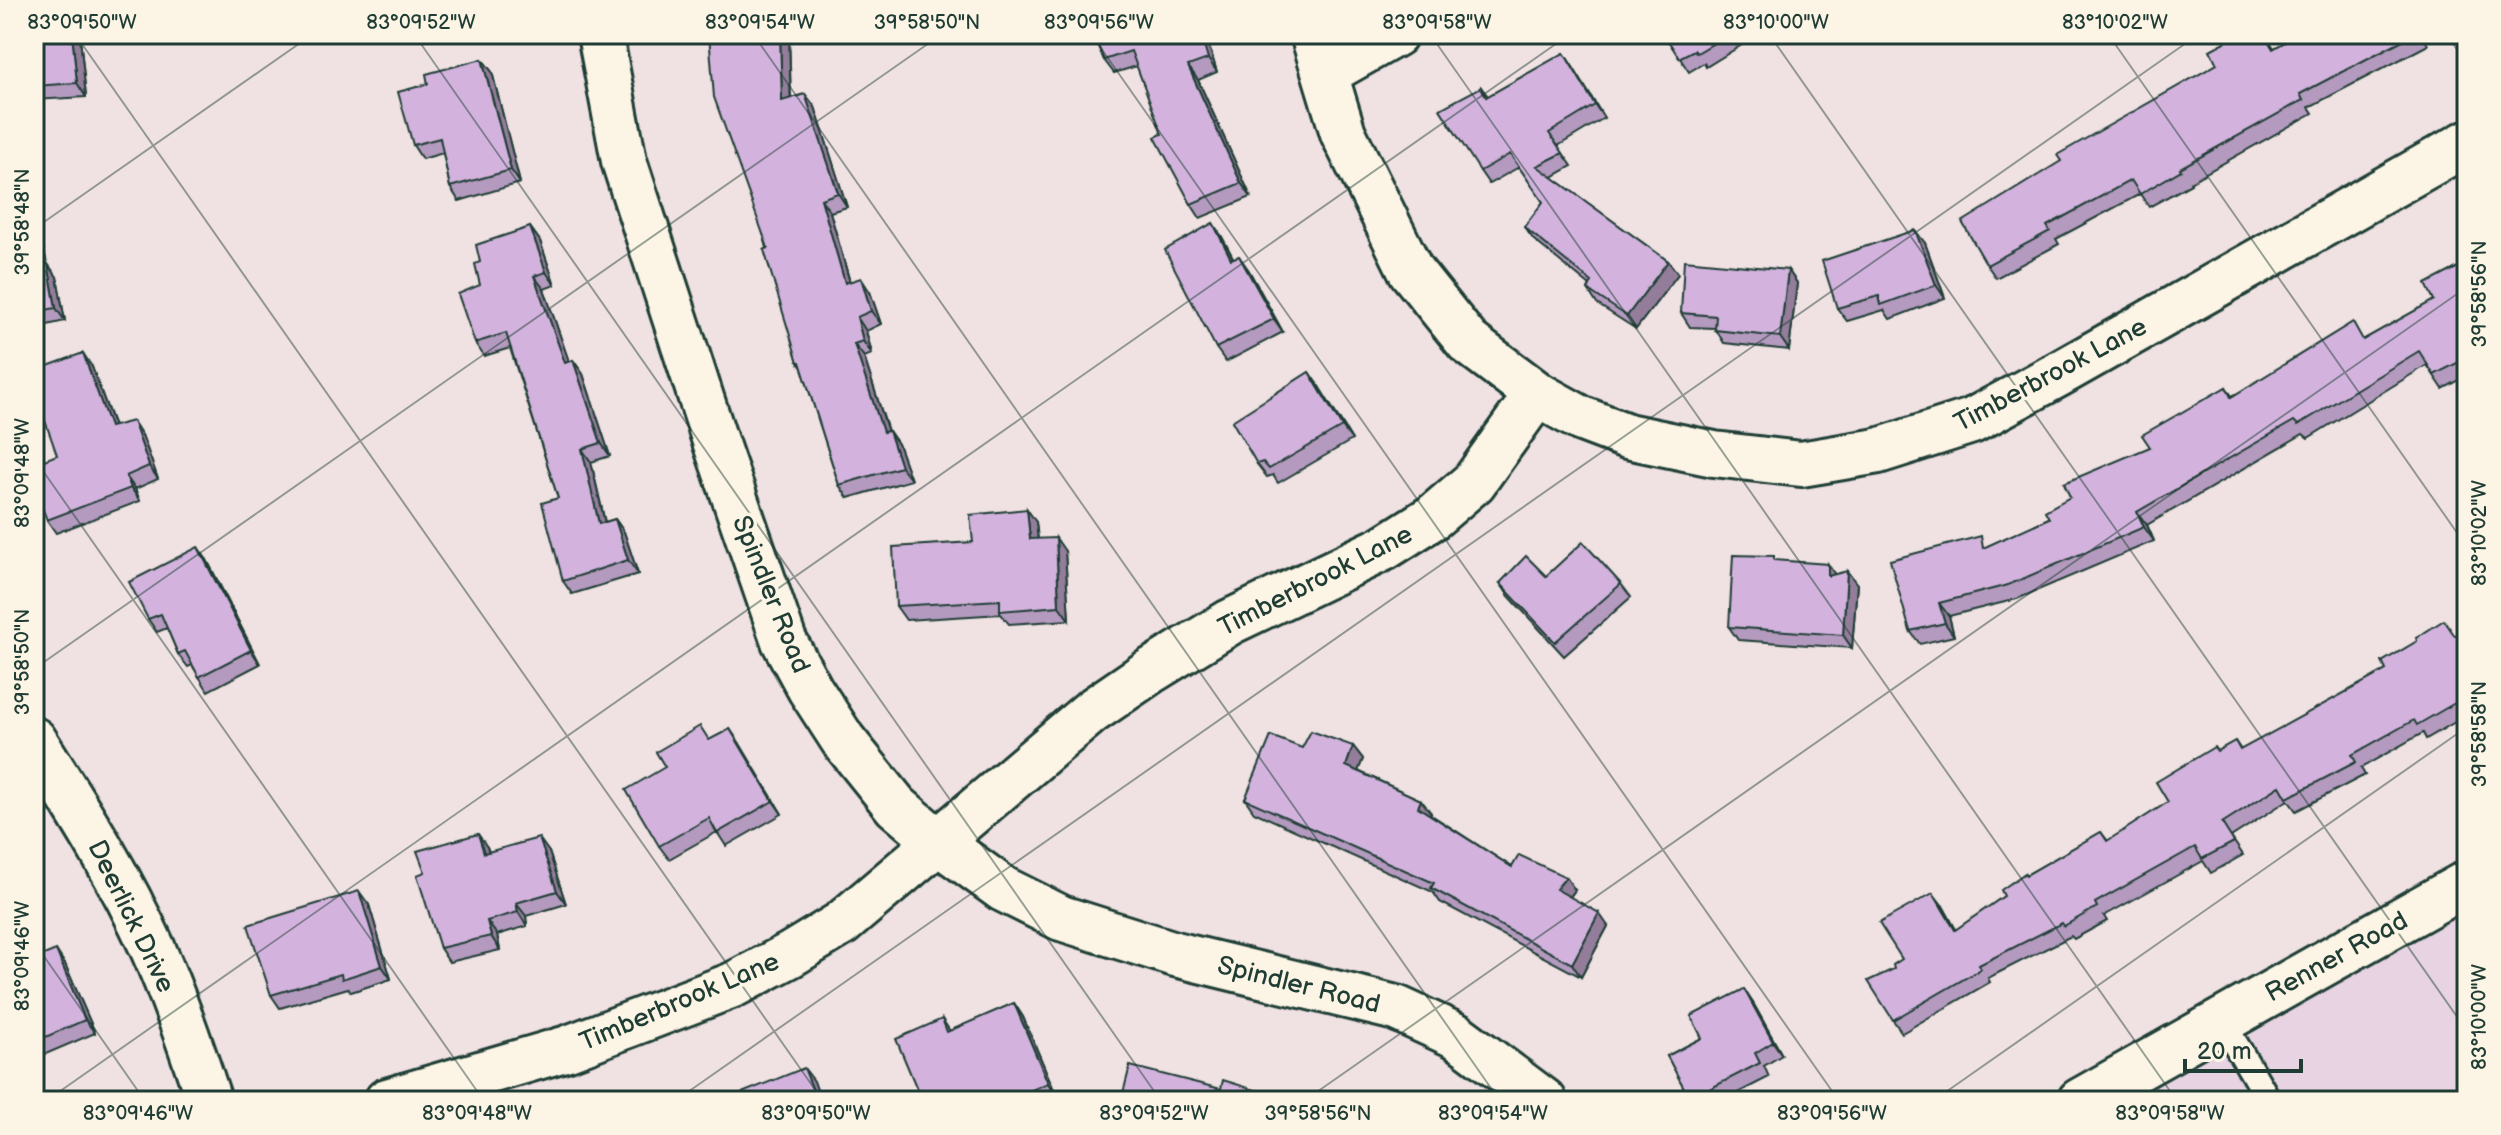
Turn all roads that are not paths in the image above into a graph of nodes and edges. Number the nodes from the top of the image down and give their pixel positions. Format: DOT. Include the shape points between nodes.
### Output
graph roads {
  1 [pos="600,34"];
  2 [pos="1395,34"];
  3 [pos="1320,53"];
  4 [pos="2467,143"];
  5 [pos="1537,394"];
  6 [pos="34,740"];
  7 [pos="937,841"];
  8 [pos="2467,883"];
  9 [pos="2222,1021"];
  10 [pos="209,1101"];
  11 [pos="387,1101"];
  12 [pos="1544,1101"];
  13 [pos="2080,1101"];
  14 [pos="2269,1101"];
  1 -- 7 [label="street, Spindler Road" via="624,161 784,641 843,740 896,806"];
  2 -- 3 [label="street"];
  3 -- 5 [label="street" via="1343,133 1411,271 1468,342"];
  4 -- 5 [label="street, Timberbrook Lane" via="1972,421 1878,451 1801,464 1714,454 1627,436"];
  5 -- 7 [label="street, Timberbrook Lane" via="1474,482 1433,517 1384,548 1230,622 1149,672 1092,711"];
  6 -- 10 [label="street, Deerlick Drive" via="101,847 152,946"];
  7 -- 11 [label="street, Timberbrook Lane" via="841,924 733,985 568,1048"];
  7 -- 12 [label="street, Spindler Road" via="1003,889 1061,918 1175,954 1396,1008 1457,1036"];
  8 -- 9 [label="street, Renner Road"];
  9 -- 13 [label="street, Renner Road"];
  9 -- 14 [label="lane"];
}
